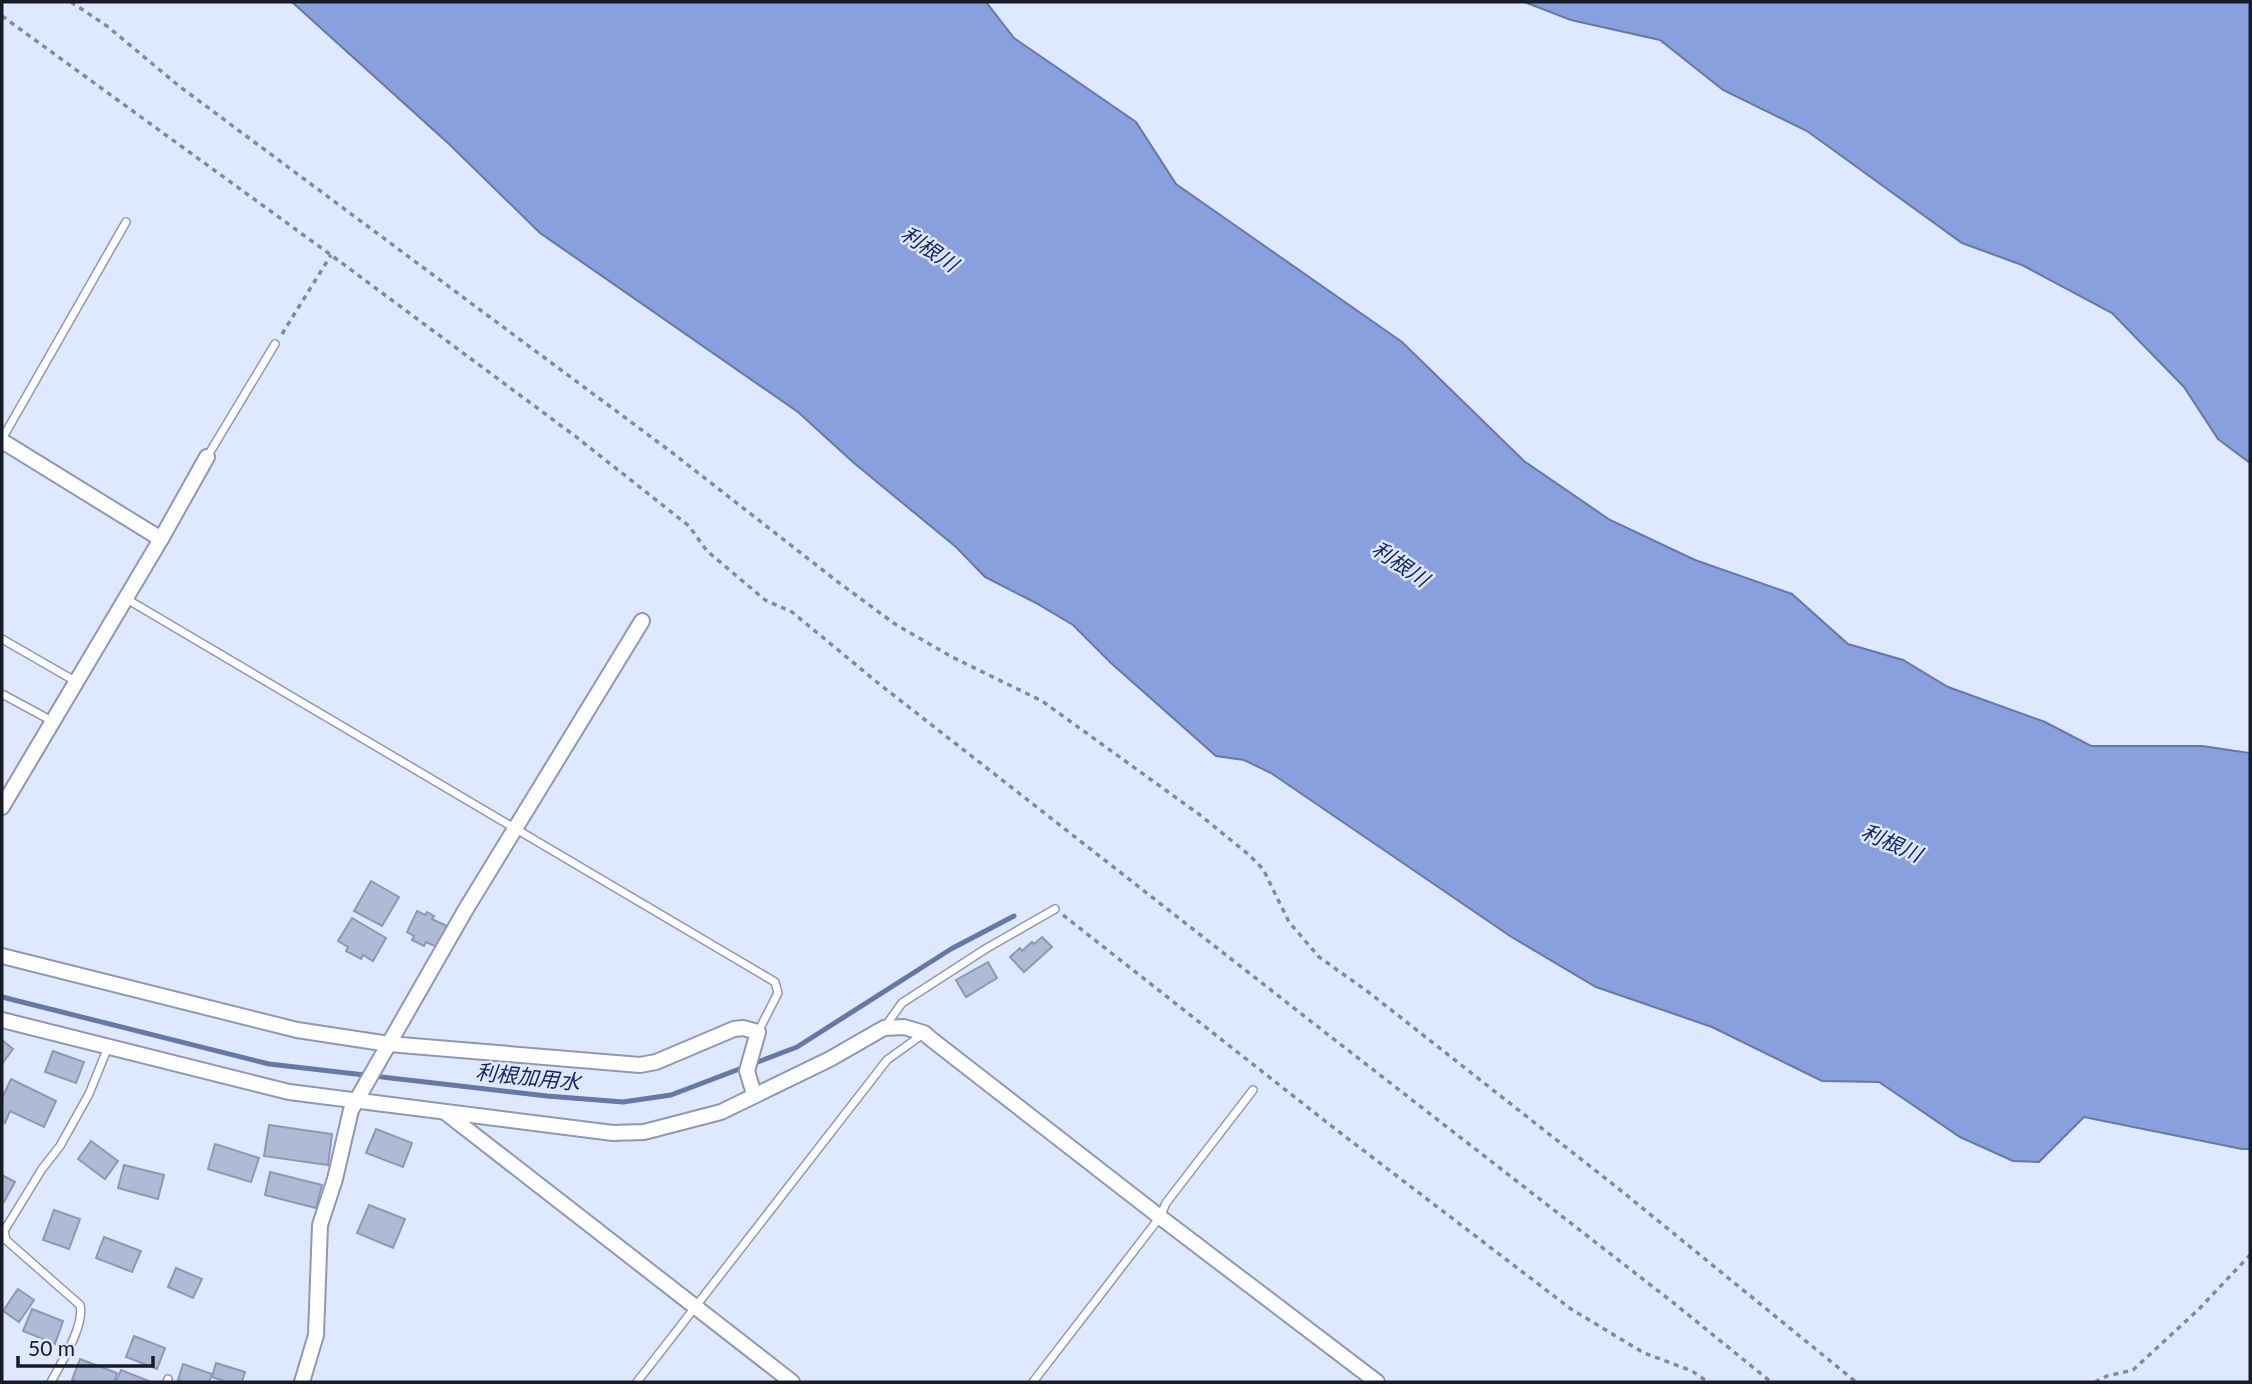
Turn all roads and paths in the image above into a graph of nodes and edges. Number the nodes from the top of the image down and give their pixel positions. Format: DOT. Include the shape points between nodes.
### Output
graph roads {
  1 [pos="71,2"];
  2 [pos="2,16"];
  3 [pos="126,222"];
  4 [pos="331,255"];
  5 [pos="275,344"];
  6 [pos="2,440"];
  7 [pos="207,457"];
  8 [pos="161,539"];
  9 [pos="125,597"];
  10 [pos="642,621"];
  11 [pos="2,639"];
  12 [pos="75,681"];
  13 [pos="2,694"];
  14 [pos="52,722"];
  15 [pos="4,800"];
  16 [pos="515,829"];
  17 [pos="1055,909"];
  18 [pos="2,956"];
  19 [pos="2,1020"];
  20 [pos="884,1028"];
  21 [pos="758,1032"];
  22 [pos="923,1033"];
  23 [pos="389,1044"];
  24 [pos="108,1047"];
  25 [pos="1253,1090"];
  26 [pos="754,1094"];
  27 [pos="358,1100"];
  28 [pos="444,1112"];
  29 [pos="1160,1217"];
  30 [pos="2250,1255"];
  31 [pos="695,1307"];
  32 [pos="51,1382"];
  33 [pos="302,1382"];
  34 [pos="637,1382"];
  35 [pos="792,1382"];
  36 [pos="1033,1382"];
  37 [pos="1377,1382"];
  38 [pos="1708,1382"];
  39 [pos="1771,1382"];
  40 [pos="1856,1382"];
  41 [pos="2095,1382"];
  1 -- 40 [label="path" via="895,624 1042,701 1200,815 1263,869 1289,922 1319,957 1597,1172"];
  2 -- 4 [label="path"];
  3 -- 6 [label="lane"];
  4 -- 5 [label="path"];
  4 -- 39 [label="path" via="586,444 690,526 706,551 765,600 792,612"];
  5 -- 7 [label="lane"];
  6 -- 8 [label="street"];
  7 -- 8 [label="street"];
  8 -- 9 [label="street"];
  9 -- 12 [label="street"];
  9 -- 16 [label="lane"];
  10 -- 16 [label="street"];
  11 -- 12 [label="lane"];
  12 -- 14 [label="street"];
  13 -- 14 [label="lane"];
  14 -- 15 [label="street"];
  16 -- 21 [label="lane" via="775,982 778,993"];
  16 -- 23 [label="street"];
  17 -- 20 [label="lane" via="902,1003"];
  17 -- 38 [label="path" via="1571,1309 1644,1353"];
  18 -- 23 [label="street" via="297,1030"];
  19 -- 24 [label="street"];
  20 -- 22 [label="street" via="904,1027"];
  20 -- 26 [label="street"];
  21 -- 23 [label="street" via="734,1029 640,1065"];
  21 -- 26 [label="street" via="747,1071"];
  22 -- 29 [label="street"];
  22 -- 31 [label="lane" via="887,1060"];
  23 -- 27 [label="street"];
  24 -- 27 [label="street" via="289,1092"];
  24 -- 32 [label="lane" via="60,1146 4,1231 6,1240 80,1305 79,1326"];
  25 -- 29 [label="lane"];
  26 -- 28 [label="street" via="721,1112 644,1132 613,1133"];
  27 -- 28 [label="street"];
  27 -- 33 [label="street" via="351,1110 320,1225 316,1335"];
  28 -- 31 [label="street"];
  29 -- 36 [label="lane"];
  29 -- 37 [label="street"];
  30 -- 41 [label="path" via="2133,1370"];
  31 -- 34 [label="lane"];
  31 -- 35 [label="street"];
}
